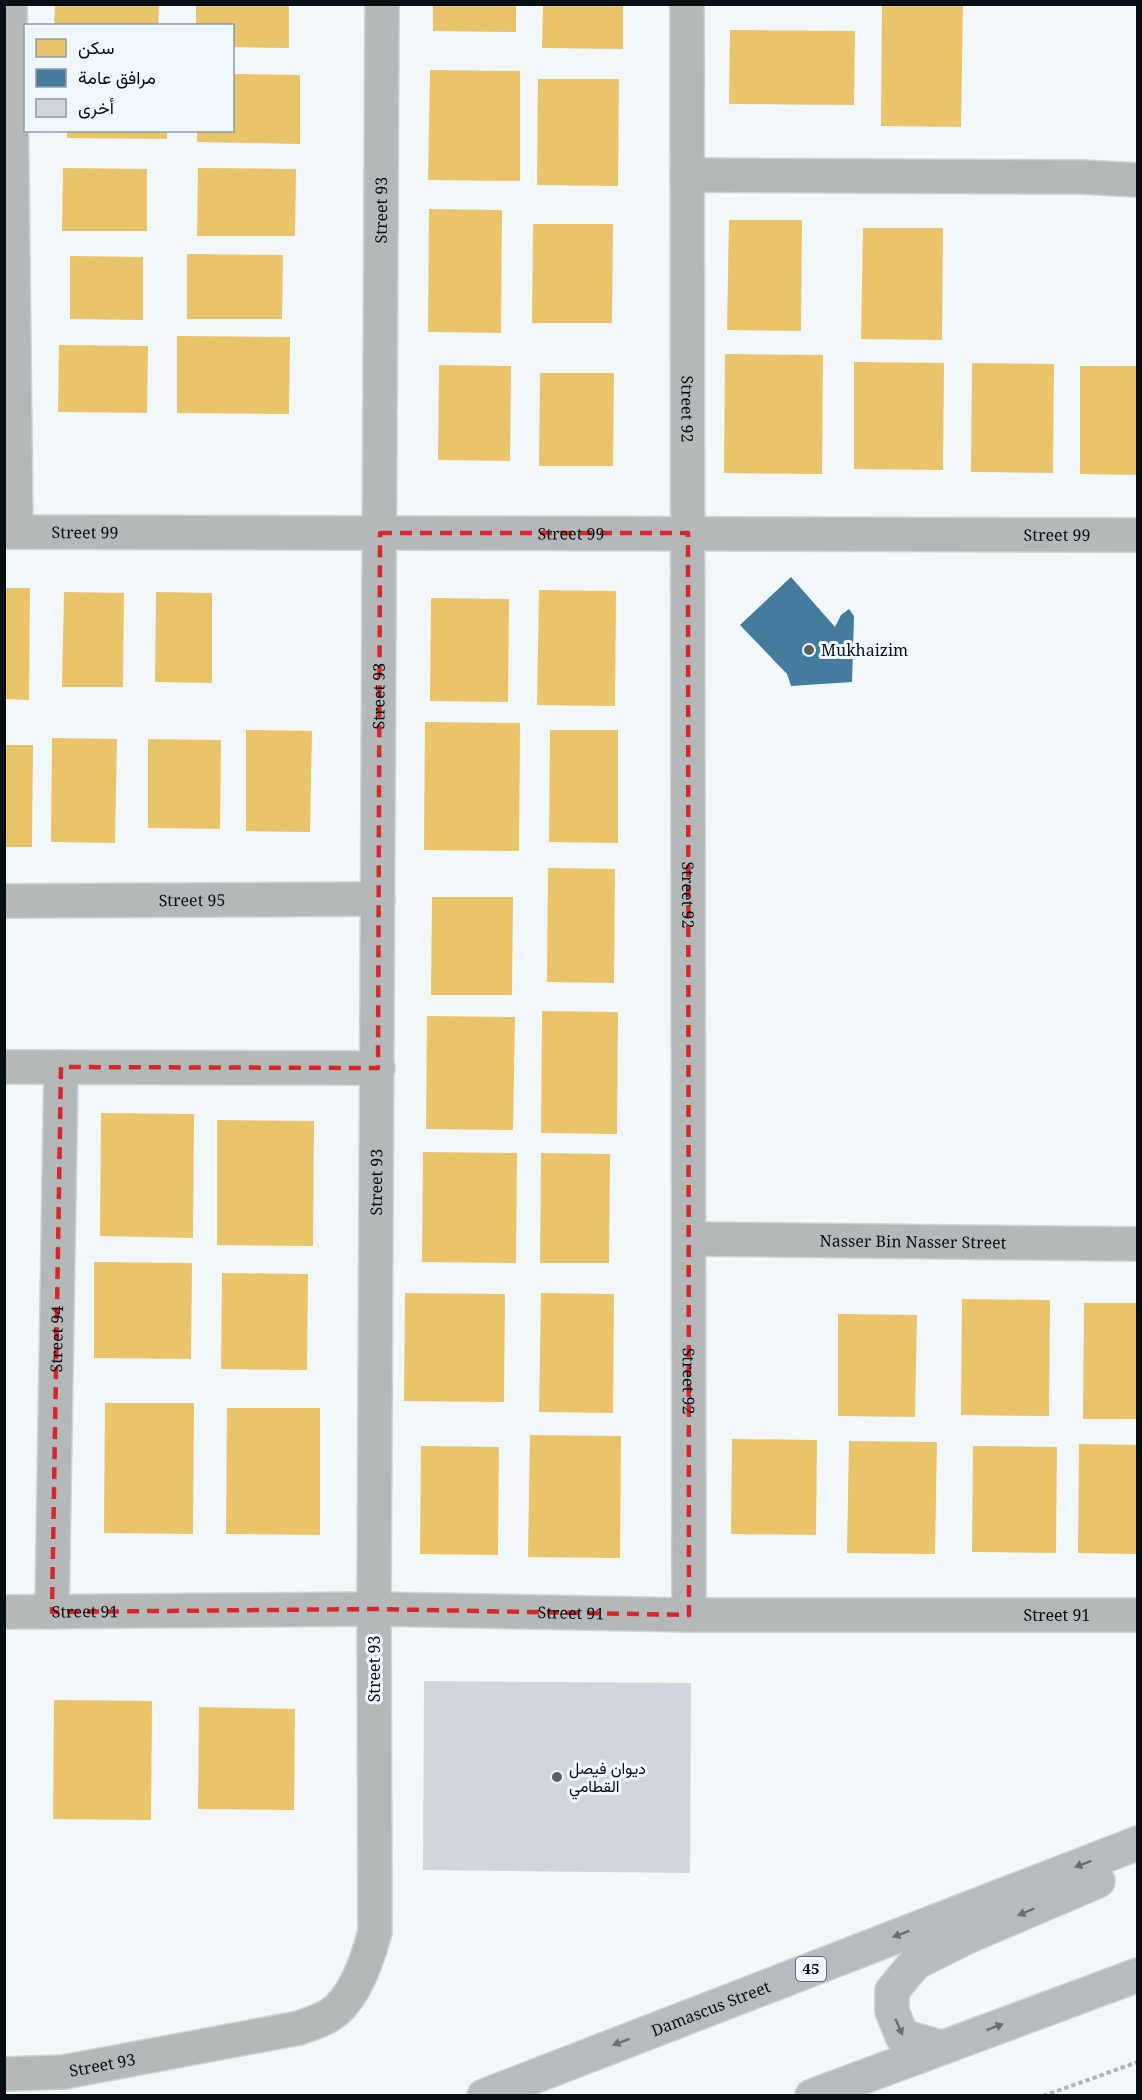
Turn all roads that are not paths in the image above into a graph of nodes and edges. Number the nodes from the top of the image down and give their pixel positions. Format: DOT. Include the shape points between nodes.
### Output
graph roads {
  1 [pos="10,4"];
  2 [pos="382,4"];
  3 [pos="687,4"];
  4 [pos="1137,155"];
  5 [pos="687,175"];
  6 [pos="1081,177"];
  7 [pos="1137,180"];
  8 [pos="10,532"];
  9 [pos="380,533"];
  10 [pos="688,533"];
  11 [pos="1137,535"];
  12 [pos="378,899"];
  13 [pos="4,901"];
  14 [pos="4,1067"];
  15 [pos="61,1067"];
  16 [pos="378,1068"];
  17 [pos="689,1239"];
  18 [pos="1137,1244"];
  19 [pos="374,1609"];
  20 [pos="4,1612"];
  21 [pos="52,1612"];
  22 [pos="1137,1614"];
  23 [pos="689,1615"];
  24 [pos="1132,1849"];
  25 [pos="1137,1975"];
  26 [pos="940,2047"];
  27 [pos="4,2074"];
  28 [pos="484,2096"];
  29 [pos="812,2096"];
  1 -- 8 [label="street"];
  2 -- 9 [label="street, Street 93"];
  3 -- 5 [label="street, Street 92"];
  4 -- 6 [label="street" via="1124,165"];
  5 -- 6 [label="street"];
  5 -- 10 [label="street, Street 92"];
  6 -- 7 [label="street"];
  8 -- 9 [label="street, Street 99"];
  9 -- 10 [label="street, Street 99"];
  9 -- 12 [label="street, Street 93"];
  10 -- 11 [label="street, Street 99"];
  10 -- 17 [label="street, Street 92"];
  12 -- 13 [label="street, Street 95"];
  12 -- 16 [label="street, Street 93"];
  14 -- 15 [label="street"];
  15 -- 16 [label="street"];
  15 -- 21 [label="street, Street 94"];
  16 -- 19 [label="street, Street 93"];
  17 -- 18 [label="street, Nasser Bin Nasser Street"];
  17 -- 23 [label="street, Street 92"];
  19 -- 21 [label="street, Street 91"];
  19 -- 23 [label="street, Street 91"];
  19 -- 27 [label="street, Street 93" via="375,1932 367,1962 351,1992 332,2014 299,2028 64,2072"];
  20 -- 21 [label="street, Street 91"];
  22 -- 23 [label="street, Street 91"];
  24 -- 26 [label="main road, one-way" via="915,1963 892,1991 892,2011 902,2036"];
  24 -- 28 [label="main road, Damascus Street / 45, one-way"];
  26 -- 25 [label="main road, one-way"];
  26 -- 29 [label="main road"];
}
